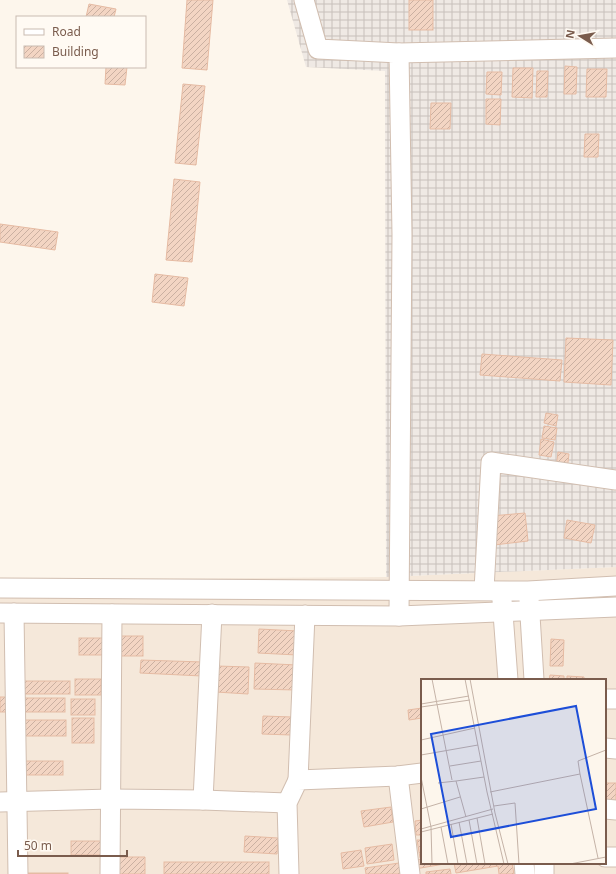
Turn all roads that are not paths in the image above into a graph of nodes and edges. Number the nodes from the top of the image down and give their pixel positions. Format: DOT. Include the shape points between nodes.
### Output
graph roads {
  1 [pos="304,0"];
  2 [pos="616,48"];
  3 [pos="399,52"];
  4 [pos="616,480"];
  5 [pos="616,586"];
  6 [pos="0,588"];
  7 [pos="493,590"];
  8 [pos="399,591"];
  9 [pos="528,591"];
  10 [pos="616,607"];
  11 [pos="529,610"];
  12 [pos="503,612"];
  13 [pos="7,613"];
  14 [pos="112,614"];
  15 [pos="212,614"];
  16 [pos="305,615"];
  17 [pos="399,616"];
  18 [pos="508,679"];
  19 [pos="534,679"];
  20 [pos="606,748"];
  21 [pos="616,749"];
  22 [pos="421,773"];
  23 [pos="398,776"];
  24 [pos="298,780"];
  25 [pos="111,799"];
  26 [pos="203,800"];
  27 [pos="8,802"];
  28 [pos="287,803"];
  29 [pos="606,809"];
  30 [pos="616,810"];
  31 [pos="524,864"];
  32 [pos="18,874"];
  33 [pos="110,874"];
  34 [pos="289,874"];
  35 [pos="410,874"];
  36 [pos="525,874"];
  1 -- 3 [label="street" via="318,49"];
  2 -- 3 [label="street"];
  3 -- 8 [label="street" via="402,236"];
  4 -- 7 [label="street" via="491,462"];
  5 -- 9 [label="street"];
  6 -- 8 [label="street"];
  7 -- 8 [label="street"];
  7 -- 9 [label="street"];
  7 -- 12 [label="street"];
  8 -- 17 [label="street"];
  9 -- 11 [label="street"];
  10 -- 11 [label="street"];
  11 -- 12 [label="street"];
  11 -- 19 [label="street"];
  12 -- 17 [label="street"];
  12 -- 18 [label="street"];
  13 -- 14 [label="street"];
  13 -- 27 [label="street"];
  14 -- 15 [label="street"];
  14 -- 25 [label="street"];
  15 -- 16 [label="street"];
  15 -- 26 [label="street"];
  16 -- 17 [label="street"];
  16 -- 24 [label="street"];
  20 -- 21 [label="street"];
  22 -- 23 [label="street"];
  23 -- 24 [label="street"];
  23 -- 35 [label="street"];
  24 -- 28 [label="street"];
  25 -- 26 [label="street"];
  25 -- 27 [label="street"];
  25 -- 33 [label="street"];
  26 -- 28 [label="street"];
  27 -- 32 [label="street"];
  28 -- 34 [label="street"];
  29 -- 30 [label="street"];
  31 -- 36 [label="street"];
}
